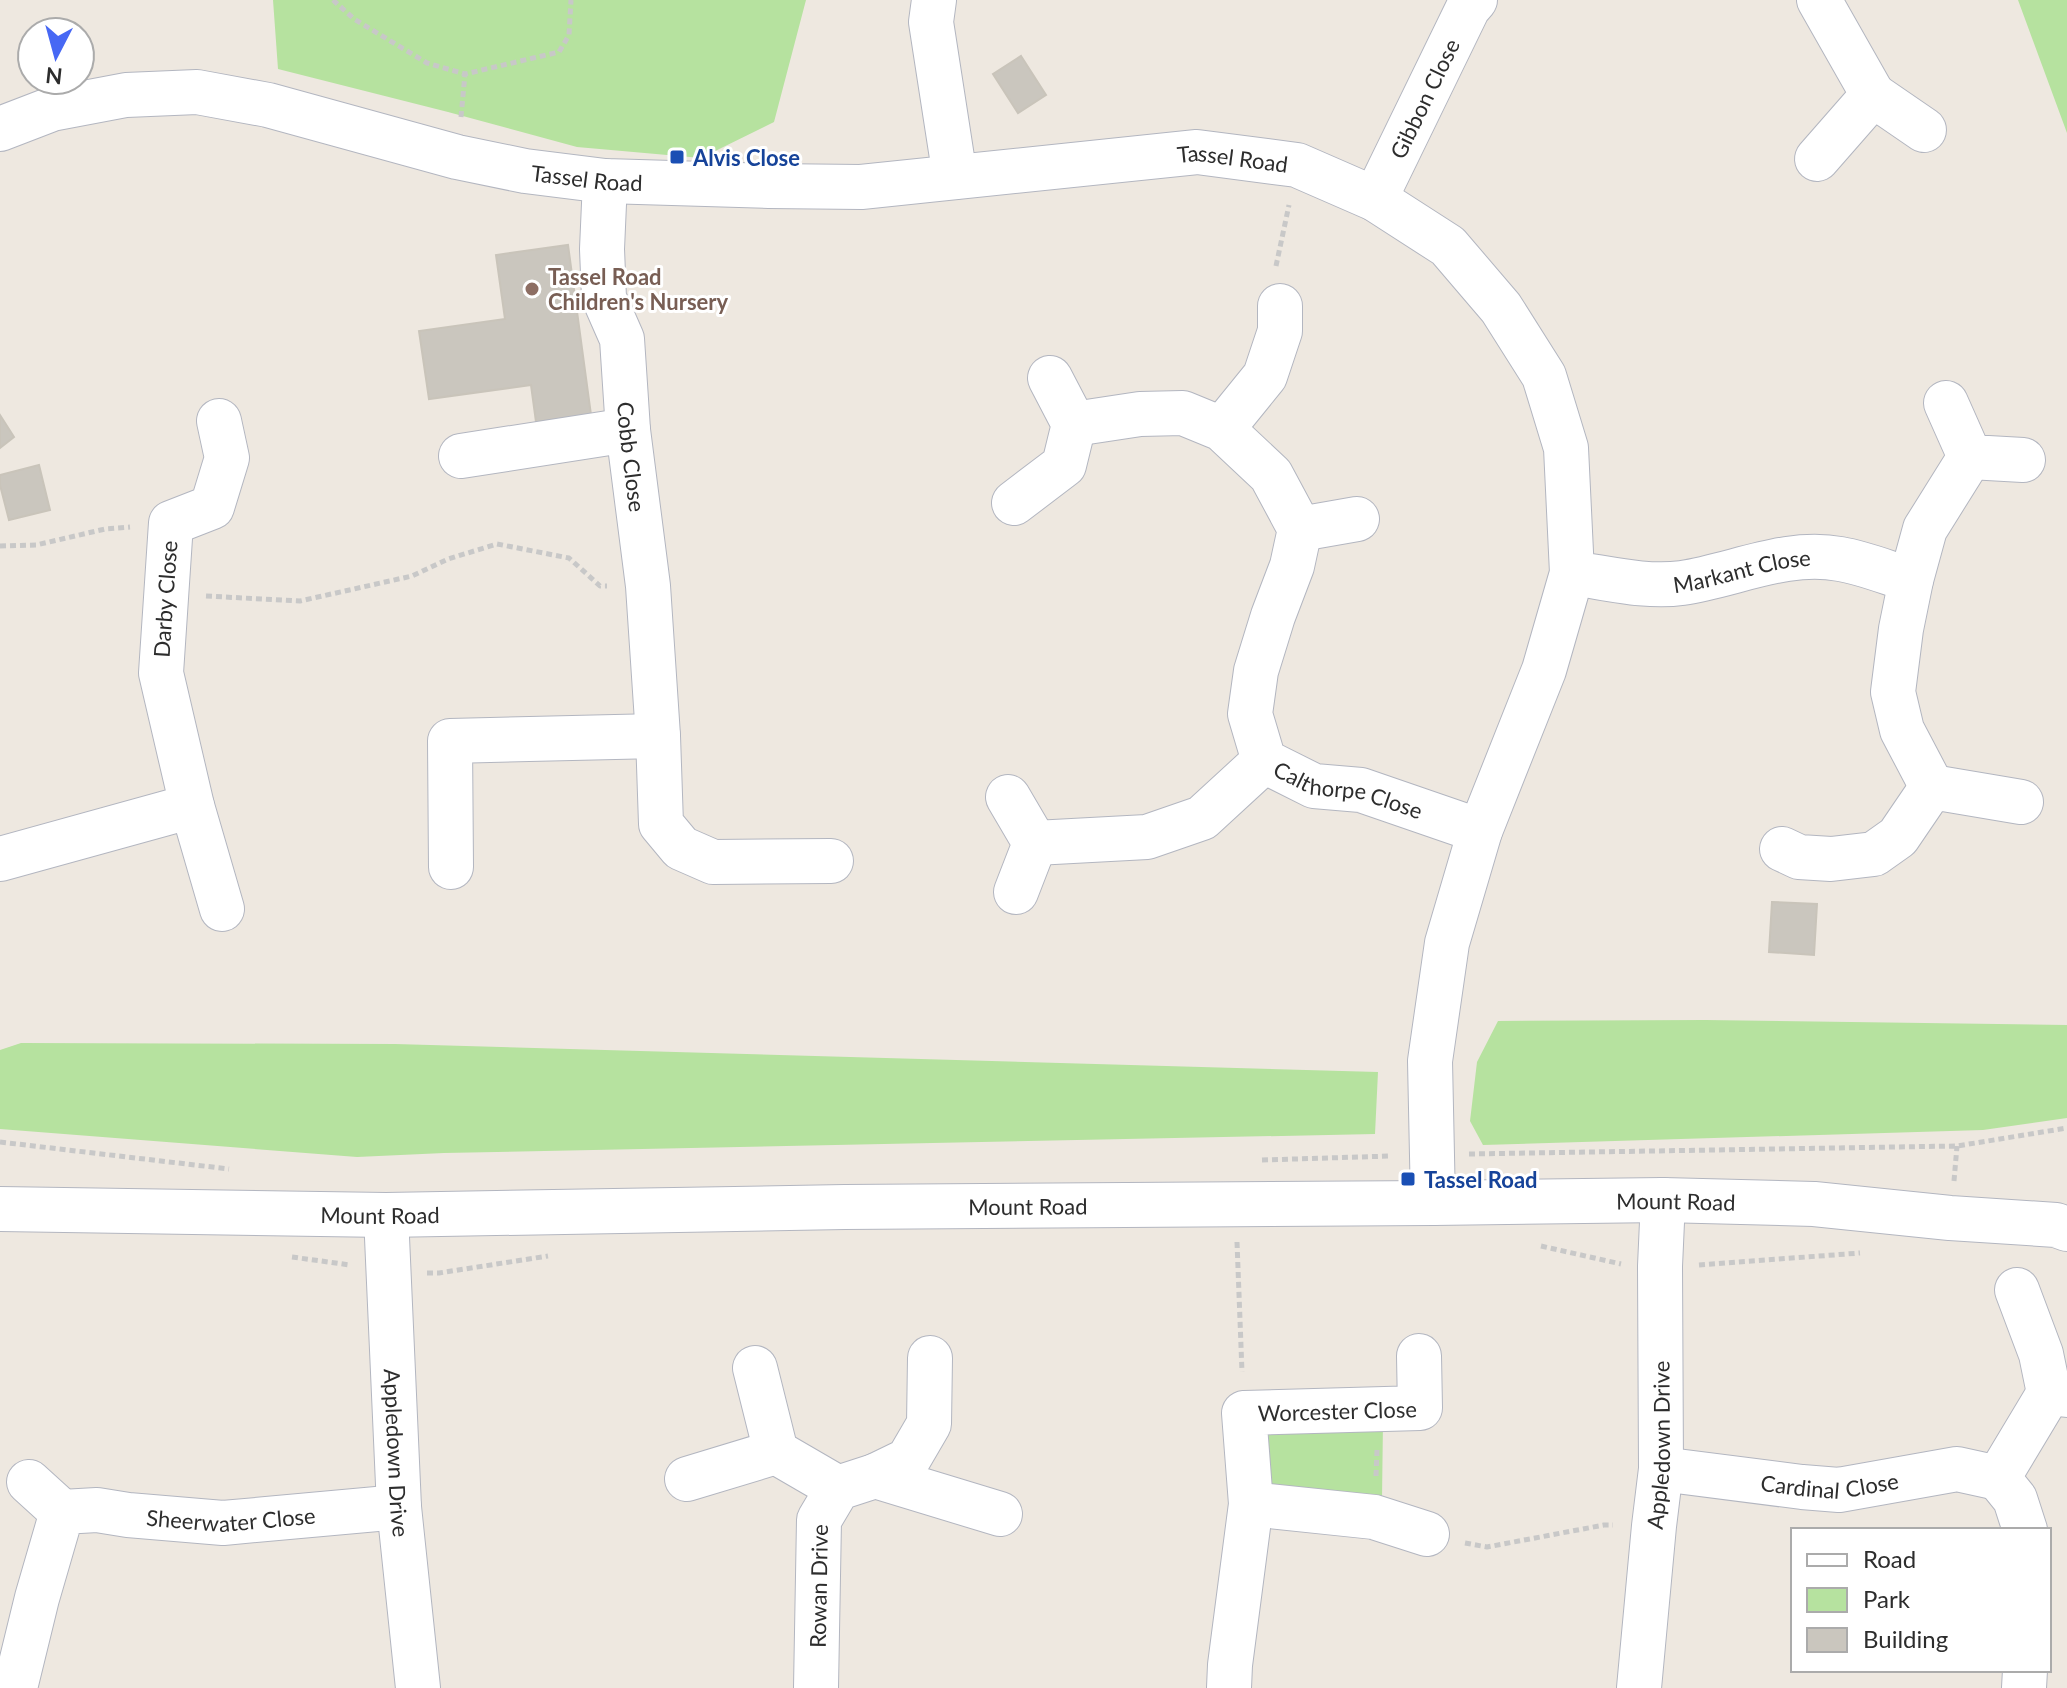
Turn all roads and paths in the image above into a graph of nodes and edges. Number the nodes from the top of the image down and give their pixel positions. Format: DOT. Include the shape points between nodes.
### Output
graph roads {
  1 [pos="333,0"];
  2 [pos="571,0"];
  3 [pos="934,0"];
  4 [pos="1475,0"];
  5 [pos="1819,0"];
  6 [pos="465,74"];
  7 [pos="1873,95"];
  8 [pos="0,129"];
  9 [pos="1924,130"];
  10 [pos="457,157"];
  11 [pos="1817,159"];
  12 [pos="1297,165"];
  13 [pos="955,177"];
  14 [pos="605,181"];
  15 [pos="1375,199"];
  16 [pos="1280,306"];
  17 [pos="1050,378"];
  18 [pos="1946,403"];
  19 [pos="219,421"];
  20 [pos="1074,424"];
  21 [pos="1222,429"];
  22 [pos="628,430"];
  23 [pos="461,456"];
  24 [pos="1970,457"];
  25 [pos="2023,460"];
  26 [pos="1014,503"];
  27 [pos="1357,519"];
  28 [pos="171,523"];
  29 [pos="1300,529"];
  30 [pos="0,546"];
  31 [pos="1572,573"];
  32 [pos="1911,580"];
  33 [pos="648,586"];
  34 [pos="165,605"];
  35 [pos="658,736"];
  36 [pos="1264,761"];
  37 [pos="1932,787"];
  38 [pos="1008,797"];
  39 [pos="2021,802"];
  40 [pos="192,806"];
  41 [pos="1480,831"];
  42 [pos="1035,843"];
  43 [pos="1782,849"];
  44 [pos="0,859"];
  45 [pos="831,861"];
  46 [pos="451,867"];
  47 [pos="1016,892"];
  48 [pos="222,909"];
  49 [pos="1957,1146"];
  50 [pos="1954,1181"];
  51 [pos="1663,1200"];
  52 [pos="1433,1203"];
  53 [pos="1238,1204"];
  54 [pos="0,1209"];
  55 [pos="386,1215"];
  56 [pos="2063,1225"];
  57 [pos="1251,1246"];
  58 [pos="1530,1246"];
  59 [pos="1237,1247"];
  60 [pos="1865,1252"];
  61 [pos="553,1255"];
  62 [pos="280,1256"];
  63 [pos="1660,1266"];
  64 [pos="388,1272"];
  65 [pos="2017,1290"];
  66 [pos="1419,1356"];
  67 [pos="930,1358"];
  68 [pos="755,1368"];
  69 [pos="2058,1394"];
  70 [pos="1379,1409"];
  71 [pos="1244,1413"];
  72 [pos="776,1452"];
  73 [pos="1661,1469"];
  74 [pos="1998,1478"];
  75 [pos="687,1479"];
  76 [pos="29,1482"];
  77 [pos="857,1482"];
  78 [pos="1251,1504"];
  79 [pos="399,1507"];
  80 [pos="62,1512"];
  81 [pos="1000,1514"];
  82 [pos="1374,1517"];
  83 [pos="1654,1526"];
  84 [pos="2024,1528"];
  85 [pos="1427,1534"];
  86 [pos="15,1688"];
  87 [pos="418,1688"];
  88 [pos="816,1688"];
  89 [pos="1229,1688"];
  90 [pos="1639,1688"];
  1 -- 6 [label="path" via="354,19 427,63"];
  2 -- 6 [label="path" via="569,35 559,52"];
  3 -- 13 [label="street" via="931,22"];
  4 -- 15 [label="street, Gibbon Close"];
  5 -- 7 [label="street"];
  6 -- 10 [label="path"];
  7 -- 9 [label="street"];
  7 -- 11 [label="street"];
  8 -- 10 [label="street, Tassel Road" via="52,109 126,95 197,92 268,105"];
  10 -- 14 [label="street, Tassel Road"];
  12 -- 13 [label="street, Tassel Road" via="1197,152"];
  12 -- 15 [label="street, Tassel Road"];
  12 -- 16 [label="path" via="1274,279"];
  13 -- 14 [label="street, Tassel Road" via="861,187"];
  14 -- 22 [label="street, Cobb Close" via="604,298 622,339"];
  15 -- 31 [label="street, Tassel Road" via="1448,246 1501,308 1544,376 1566,448"];
  16 -- 21 [label="street" via="1280,331 1265,376"];
  17 -- 20 [label="street"];
  18 -- 24 [label="street"];
  19 -- 28 [label="street, Darby Close" via="227,458 212,507"];
  20 -- 21 [label="street" via="1183,413"];
  20 -- 26 [label="street" via="1064,465"];
  21 -- 29 [label="street" via="1271,475"];
  22 -- 23 [label="street"];
  22 -- 33 [label="street, Cobb Close"];
  24 -- 25 [label="street"];
  24 -- 32 [label="street" via="1925,529"];
  27 -- 29 [label="street"];
  28 -- 30 [label="path"];
  28 -- 34 [label="street, Darby Close"];
  29 -- 36 [label="street, Calthorpe Close" via="1256,671 1250,714"];
  31 -- 32 [label="street, Markant Close" via="1680,583 1805,557 1839,559"];
  31 -- 41 [label="street, Tassel Road" via="1544,670"];
  32 -- 37 [label="street" via="1893,692 1902,730"];
  33 -- 34 [label="path" via="600,586 569,558 497,544 412,576 300,601 204,596"];
  33 -- 35 [label="street, Cobb Close"];
  34 -- 40 [label="street, Darby Close" via="161,673"];
  35 -- 45 [label="street, Cobb Close" via="661,824 681,848 713,862"];
  35 -- 46 [label="street" via="450,741"];
  36 -- 41 [label="street, Calthorpe Close" via="1314,786 1361,790"];
  36 -- 42 [label="street" via="1202,818 1147,837"];
  37 -- 39 [label="street"];
  37 -- 43 [label="street" via="1898,837 1874,854 1831,859 1799,857"];
  38 -- 42 [label="street"];
  40 -- 44 [label="street"];
  40 -- 48 [label="street, Darby Close"];
  41 -- 52 [label="street, Tassel Road" via="1447,943 1430,1061"];
  42 -- 47 [label="street"];
  49 -- 50 [label="path"];
  51 -- 52 [label="street, Mount Road"];
  51 -- 56 [label="street, Mount Road" via="1814,1204"];
  51 -- 63 [label="street, Appledown Drive"];
  52 -- 53 [label="street, Mount Road"];
  53 -- 55 [label="street, Mount Road"];
  53 -- 59 [label="path"];
  54 -- 55 [label="street, Mount Road"];
  55 -- 64 [label="street, Appledown Drive"];
  57 -- 59 [label="path"];
  58 -- 63 [label="path" via="1630,1267"];
  59 -- 71 [label="path"];
  60 -- 63 [label="path"];
  61 -- 64 [label="path" via="439,1273"];
  62 -- 64 [label="path"];
  63 -- 73 [label="street, Appledown Drive"];
  64 -- 79 [label="street, Appledown Drive"];
  65 -- 69 [label="street"];
  66 -- 70 [label="street, Worcester Close" via="1420,1408"];
  67 -- 77 [label="street" via="929,1424 908,1460"];
  68 -- 72 [label="street"];
  69 -- 74 [label="street"];
  70 -- 71 [label="street, Worcester Close"];
  70 -- 82 [label="path"];
  71 -- 78 [label="street, Worcester Close"];
  72 -- 75 [label="street"];
  72 -- 77 [label="street"];
  73 -- 74 [label="street, Cardinal Close" via="1839,1490 1957,1469"];
  73 -- 83 [label="street, Appledown Drive"];
  74 -- 84 [label="street" via="2015,1499"];
  76 -- 80 [label="street"];
  77 -- 81 [label="street"];
  77 -- 88 [label="street, Rowan Drive" via="819,1520"];
  78 -- 82 [label="street"];
  78 -- 89 [label="street, Worcester Close"];
  79 -- 80 [label="street, Sheerwater Close" via="223,1523 97,1510"];
  79 -- 87 [label="street, Appledown Drive"];
  80 -- 86 [label="street"];
  82 -- 85 [label="street"];
  83 -- 85 [label="path" via="1604,1525 1487,1547"];
  83 -- 90 [label="street, Appledown Drive"];
}
